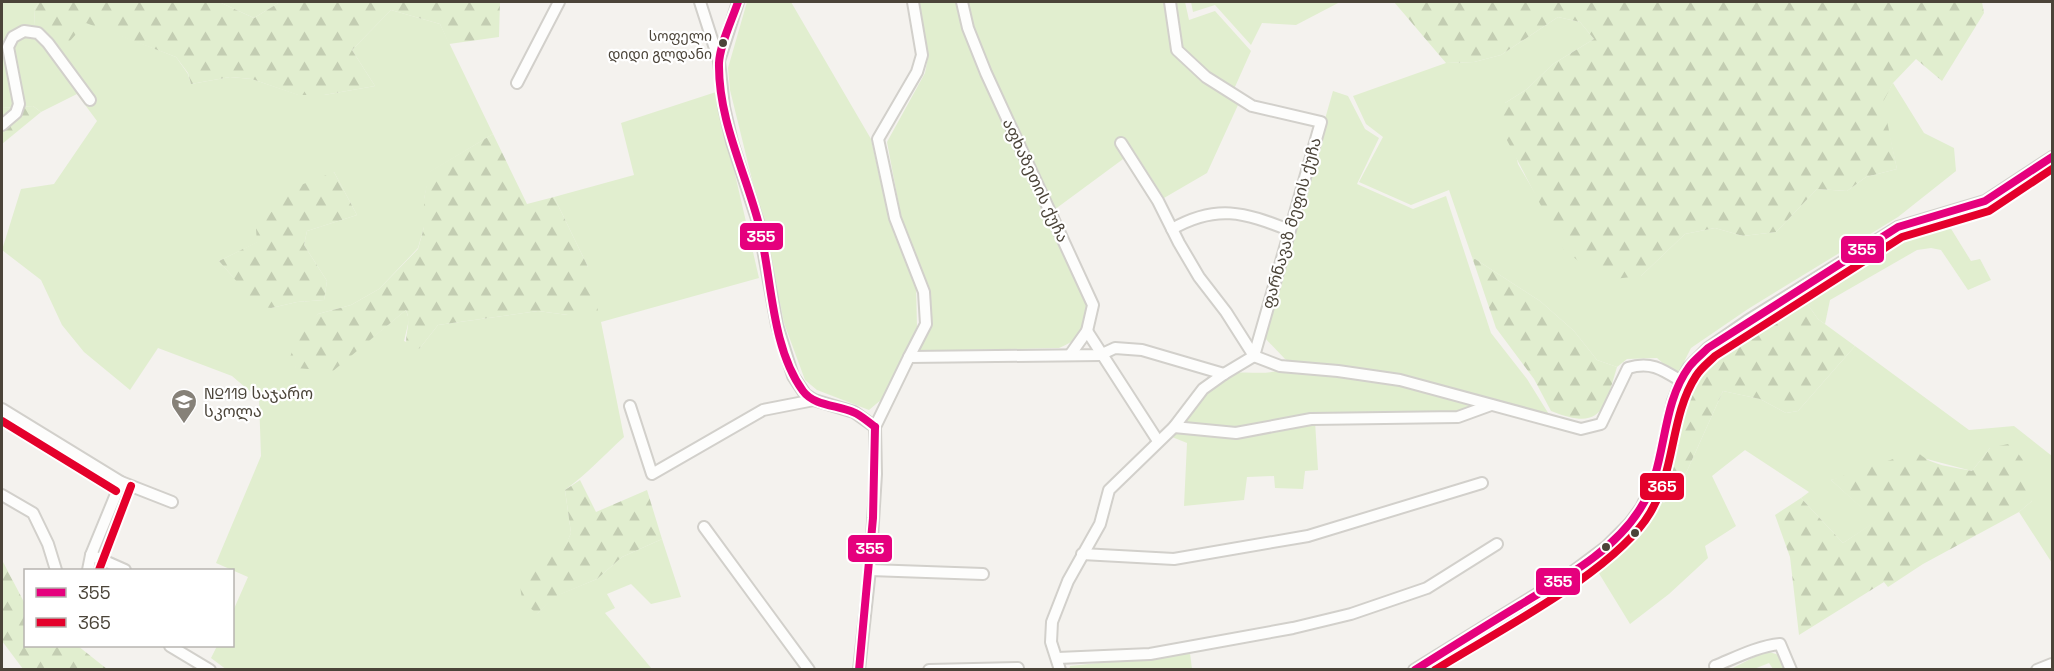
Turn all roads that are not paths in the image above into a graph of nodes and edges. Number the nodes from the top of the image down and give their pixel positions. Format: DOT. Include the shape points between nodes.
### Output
graph roads {
  1 [pos="559,2"];
  2 [pos="700,2"];
  3 [pos="738,2"];
  4 [pos="913,2"];
  5 [pos="962,2"];
  6 [pos="1170,2"];
  7 [pos="719,61"];
  8 [pos="517,83"];
  9 [pos="90,100"];
  10 [pos="2,125"];
  11 [pos="1121,144"];
  12 [pos="2052,157"];
  13 [pos="1172,229"];
  14 [pos="1289,230"];
  15 [pos="1087,331"];
  16 [pos="1070,355"];
  17 [pos="1100,355"];
  18 [pos="1254,356"];
  19 [pos="909,357"];
  20 [pos="1224,374"];
  21 [pos="1681,381"];
  22 [pos="814,400"];
  23 [pos="1492,404"];
  24 [pos="630,406"];
  25 [pos="2,409"];
  26 [pos="875,427"];
  27 [pos="1174,427"];
  28 [pos="1158,441"];
  29 [pos="121,482"];
  30 [pos="1482,483"];
  31 [pos="2,495"];
  32 [pos="172,502"];
  33 [pos="704,526"];
  34 [pos="1497,544"];
  35 [pos="1082,554"];
  36 [pos="92,555"];
  37 [pos="56,569"];
  38 [pos="88,569"];
  39 [pos="123,569"];
  40 [pos="870,570"];
  41 [pos="983,574"];
  42 [pos="173,647"];
  43 [pos="1058,658"];
  44 [pos="2052,664"];
  45 [pos="1018,668"];
  46 [pos="210,669"];
  47 [pos="809,669"];
  48 [pos="859,669"];
  49 [pos="929,669"];
  50 [pos="1060,669"];
  51 [pos="1414,669"];
  52 [pos="1717,669"];
  53 [pos="1791,669"];
  54 [pos="2037,669"];
  1 -- 8 [label="street"];
  2 -- 7 [label="street"];
  3 -- 7 [label="street"];
  4 -- 19 [label="street" via="920,64 878,139 895,218 924,292 926,324"];
  5 -- 15 [label="street, აფხაზეთის ქუჩა" via="986,73 1094,305"];
  6 -- 14 [label="street, ფარნავაზ მეფის ქუჩა" via="1177,50 1206,77 1252,106 1321,122"];
  7 -- 22 [label="street" via="726,115 764,243 777,325 798,385"];
  9 -- 10 [label="street" via="48,43 38,33 24,31 14,36 8,47 19,105"];
  11 -- 13 [label="street"];
  12 -- 21 [label="street" via="1985,201 1898,227 1725,336 1696,359"];
  13 -- 14 [label="street" via="1191,218 1218,213 1252,215"];
  13 -- 18 [label="street" via="1199,277"];
  14 -- 18 [label="street, ფარნავაზ მეფის ქუჩა"];
  15 -- 16 [label="street, აფხაზეთის ქუჩა"];
  15 -- 17 [label="street"];
  16 -- 17 [label="street"];
  16 -- 19 [label="street"];
  17 -- 20 [label="street" via="1115,348 1142,350"];
  17 -- 28 [label="street"];
  18 -- 20 [label="street"];
  18 -- 23 [label="street" via="1280,366 1400,380"];
  19 -- 26 [label="street"];
  20 -- 27 [label="street" via="1203,389"];
  21 -- 23 [label="street" via="1657,366 1639,364 1628,368 1602,424 1581,429"];
  21 -- 51 [label="street" via="1657,475 1630,523 1592,559 1563,579"];
  22 -- 24 [label="street" via="763,410 652,474"];
  22 -- 26 [label="street" via="854,412"];
  23 -- 27 [label="street" via="1458,417 1311,419 1236,433"];
  25 -- 29 [label="street"];
  26 -- 40 [label="street"];
  27 -- 28 [label="street"];
  28 -- 35 [label="street" via="1109,490 1100,524"];
  29 -- 32 [label="street"];
  29 -- 36 [label="street"];
  30 -- 35 [label="street" via="1308,536 1174,559"];
  31 -- 37 [label="street" via="33,513"];
  33 -- 47 [label="street"];
  34 -- 43 [label="street" via="1427,588 1351,614 1282,631 1150,654"];
  35 -- 43 [label="street" via="1052,622 1052,642"];
  36 -- 38 [label="street"];
  36 -- 39 [label="street"];
  40 -- 41 [label="street"];
  40 -- 48 [label="street"];
  42 -- 46 [label="street"];
  43 -- 50 [label="street"];
  44 -- 54 [label="street"];
  45 -- 49 [label="street"];
  52 -- 53 [label="street" via="1715,666 1780,644"];
}
